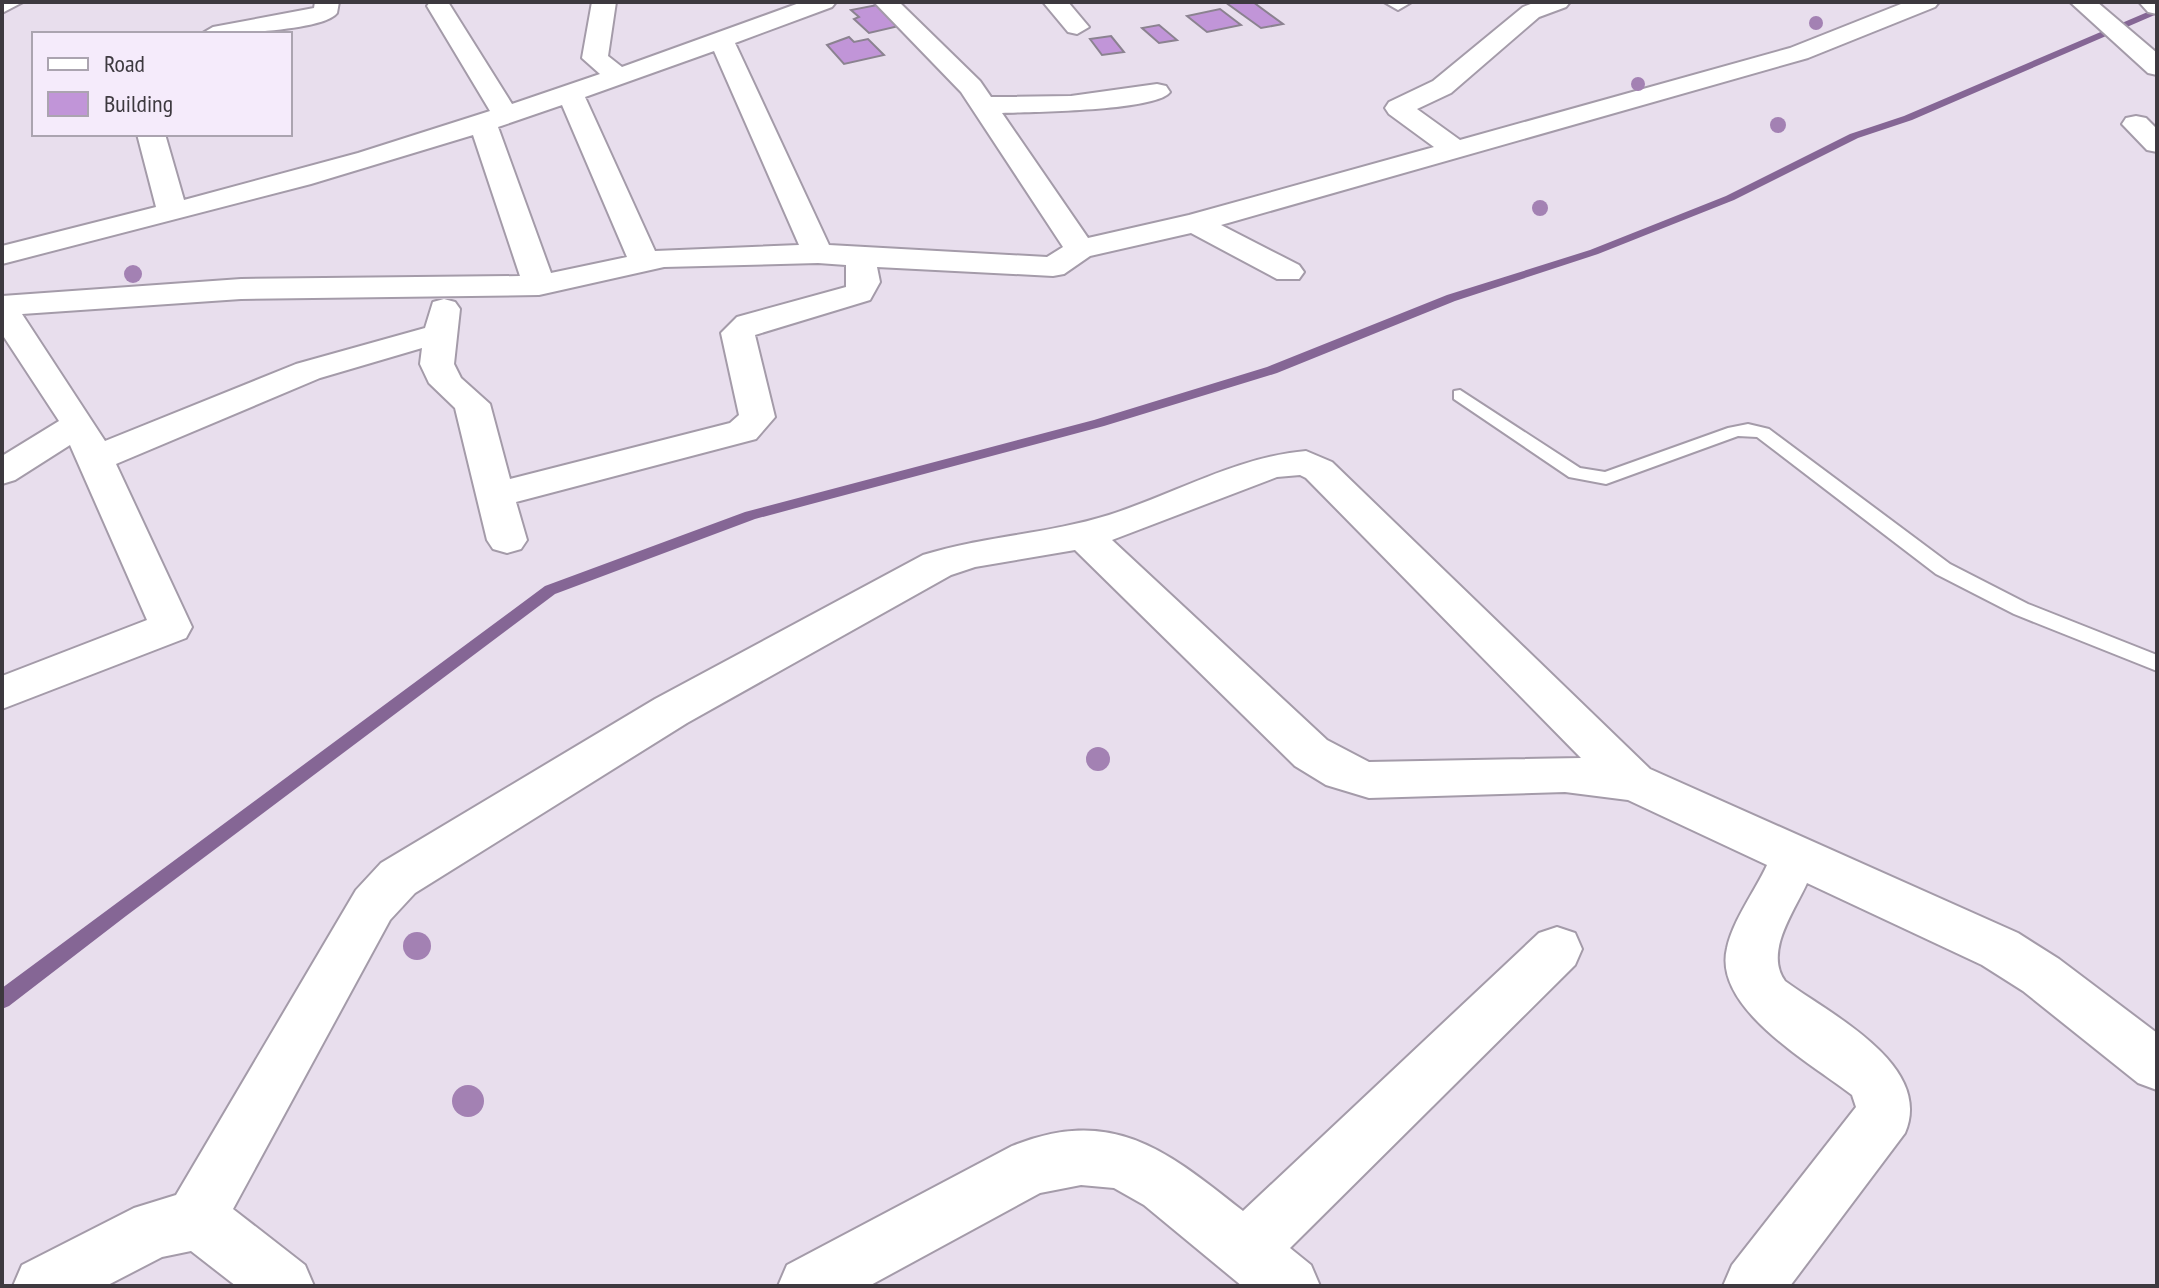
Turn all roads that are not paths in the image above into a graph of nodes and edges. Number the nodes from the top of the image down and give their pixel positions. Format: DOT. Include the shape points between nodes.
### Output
graph roads {
  1 [pos="11,2"];
  2 [pos="327,2"];
  3 [pos="604,2"];
  4 [pos="824,2"];
  5 [pos="886,2"];
  6 [pos="1055,2"];
  7 [pos="1927,2"];
  8 [pos="2082,2"];
  9 [pos="2151,2"];
  10 [pos="1543,4"];
  11 [pos="2,6"];
  12 [pos="439,6"];
  13 [pos="2157,7"];
  14 [pos="1077,27"];
  15 [pos="224,32"];
  16 [pos="721,40"];
  17 [pos="2157,67"];
  18 [pos="620,78"];
  19 [pos="1157,92"];
  20 [pos="571,94"];
  21 [pos="983,105"];
  22 [pos="494,119"];
  23 [pos="2136,124"];
  24 [pos="152,136"];
  25 [pos="2157,144"];
  26 [pos="1457,151"];
  27 [pos="172,211"];
  28 [pos="1195,223"];
  29 [pos="1080,249"];
  30 [pos="818,254"];
  31 [pos="2,255"];
  32 [pos="860,256"];
  33 [pos="645,262"];
  34 [pos="1288,272"];
  35 [pos="539,285"];
  36 [pos="447,286"];
  37 [pos="2,307"];
  38 [pos="441,334"];
  39 [pos="1460,395"];
  40 [pos="87,441"];
  41 [pos="2,472"];
  42 [pos="495,495"];
  43 [pos="1083,535"];
  44 [pos="507,540"];
  45 [pos="2157,663"];
  46 [pos="2,693"];
  47 [pos="1634,782"];
  48 [pos="1796,855"];
  49 [pos="1557,949"];
  50 [pos="2157,1065"];
  51 [pos="194,1221"];
  52 [pos="1245,1250"];
  53 [pos="43,1286"];
  54 [pos="284,1286"];
  55 [pos="808,1286"];
  56 [pos="1290,1286"];
  57 [pos="1753,1286"];
  1 -- 11 [label="street"];
  2 -- 15 [label="street" via="325,13"];
  3 -- 18 [label="street" via="595,58"];
  4 -- 16 [label="street"];
  5 -- 21 [label="street"];
  6 -- 14 [label="street"];
  7 -- 26 [label="street" via="1799,53"];
  8 -- 17 [label="highway"];
  9 -- 13 [label="highway"];
  10 -- 26 [label="street" via="1442,87 1398,108"];
  12 -- 22 [label="street"];
  16 -- 18 [label="street"];
  16 -- 30 [label="street"];
  18 -- 20 [label="street"];
  19 -- 21 [label="street" via="1071,104"];
  20 -- 22 [label="street"];
  20 -- 33 [label="street"];
  21 -- 29 [label="street"];
  22 -- 27 [label="street"];
  22 -- 35 [label="street"];
  23 -- 25 [label="street"];
  24 -- 27 [label="street"];
  26 -- 28 [label="street"];
  27 -- 31 [label="street"];
  28 -- 29 [label="street"];
  28 -- 34 [label="street"];
  29 -- 32 [label="street" via="1053,267"];
  30 -- 32 [label="street"];
  30 -- 33 [label="street"];
  32 -- 42 [label="street" via="864,282 859,293 749,324 738,333 757,417 743,431"];
  33 -- 35 [label="street"];
  35 -- 36 [label="street"];
  36 -- 37 [label="street" via="241,289"];
  36 -- 38 [label="street"];
  37 -- 40 [label="street"];
  38 -- 40 [label="street" via="407,340"];
  38 -- 42 [label="street" via="440,373 472,404"];
  39 -- 45 [label="lane" via="1590,478 1606,478 1734,432 1763,433 1971,586"];
  40 -- 41 [label="street"];
  40 -- 46 [label="street" via="171,627"];
  42 -- 44 [label="street"];
  43 -- 47 [label="street" via="1311,753 1342,772 1369,780 1565,774"];
  43 -- 47 [label="street" via="1271,466 1306,463 1319,470"];
  43 -- 51 [label="street" via="971,554 913,577 671,711 398,878 373,905"];
  47 -- 48 [label="street"];
  48 -- 50 [label="street" via="2000,949"];
  48 -- 57 [label="street" via="1752,948 1751,976 1767,998 1871,1077 1882,1094 1885,1114"];
  49 -- 52 [label="street"];
  51 -- 53 [label="street" via="155,1229"];
  51 -- 54 [label="street"];
  52 -- 55 [label="street" via="1164,1185 1121,1161 1081,1157 1032,1166"];
  52 -- 56 [label="street"];
}
